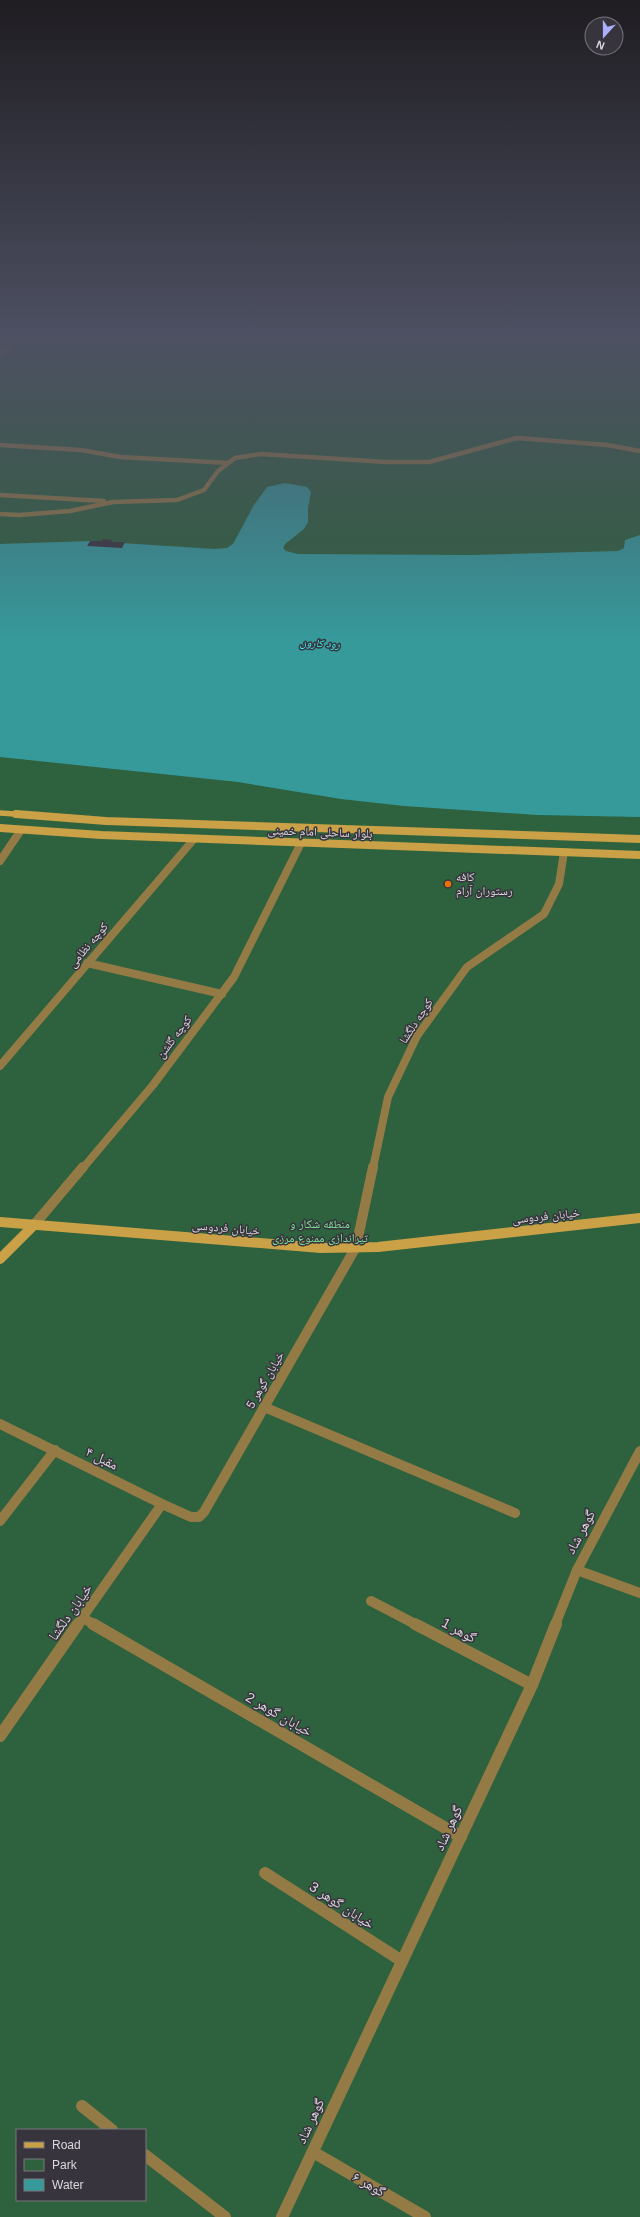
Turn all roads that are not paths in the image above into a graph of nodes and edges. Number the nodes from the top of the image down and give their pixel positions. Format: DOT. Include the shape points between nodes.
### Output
graph roads {
  1 [pos="0,445"];
  2 [pos="640,450"];
  3 [pos="229,463"];
  4 [pos="0,495"];
  5 [pos="113,502"];
  6 [pos="0,514"];
  7 [pos="0,813"];
  8 [pos="0,828"];
  9 [pos="21,830"];
  10 [pos="194,839"];
  11 [pos="640,839"];
  12 [pos="301,843"];
  13 [pos="564,852"];
  14 [pos="640,855"];
  15 [pos="0,861"];
  16 [pos="88,964"];
  17 [pos="222,994"];
  18 [pos="0,1066"];
  19 [pos="640,1218"];
  20 [pos="0,1222"];
  21 [pos="34,1225"];
  22 [pos="356,1247"];
  23 [pos="0,1258"];
  24 [pos="264,1407"];
  25 [pos="0,1424"];
  26 [pos="55,1450"];
  27 [pos="640,1451"];
  28 [pos="162,1504"];
  29 [pos="515,1513"];
  30 [pos="191,1516"];
  31 [pos="0,1520"];
  32 [pos="577,1570"];
  33 [pos="640,1593"];
  34 [pos="371,1601"];
  35 [pos="83,1618"];
  36 [pos="532,1685"];
  37 [pos="0,1736"];
  38 [pos="460,1837"];
  39 [pos="265,1873"];
  40 [pos="402,1961"];
  41 [pos="82,2106"];
  42 [pos="111,2129"];
  43 [pos="313,2152"];
  44 [pos="146,2156"];
  45 [pos="225,2217"];
  46 [pos="282,2217"];
  47 [pos="425,2217"];
  1 -- 3 [label="street" via="81,450 120,457"];
  2 -- 3 [label="street" via="600,444 517,438 429,462 386,462 261,454 235,458"];
  3 -- 5 [label="street" via="218,471 204,490 177,500"];
  4 -- 5 [label="street" via="59,496"];
  5 -- 6 [label="street" via="70,511 18,516"];
  7 -- 11 [label="main road, بلوار ساحلی امام خمینی" via="106,821"];
  8 -- 9 [label="main road, بلوار ساحلی امام خمینی"];
  9 -- 10 [label="main road, بلوار ساحلی امام خمینی"];
  9 -- 15 [label="street"];
  10 -- 12 [label="main road, بلوار ساحلی امام خمینی"];
  10 -- 16 [label="street, کوچه نظامی"];
  12 -- 13 [label="main road, بلوار ساحلی امام خمینی"];
  12 -- 17 [label="street, کوچه گلشن" via="234,977"];
  13 -- 14 [label="main road, بلوار ساحلی امام خمینی"];
  13 -- 22 [label="street, کوچه دلگشا" via="559,884 544,914 467,967 417,1036 388,1096"];
  16 -- 17 [label="street"];
  16 -- 18 [label="street, کوچه نظامی"];
  17 -- 21 [label="street, کوچه گلشن" via="153,1085"];
  19 -- 22 [label="main road, خیابان فردوسی" via="378,1247"];
  20 -- 21 [label="main road, خیابان فردوسی"];
  21 -- 22 [label="main road, خیابان فردوسی" via="321,1248"];
  21 -- 23 [label="main road"];
  22 -- 24 [label="street, خیابان گوهر 5"];
  24 -- 29 [label="street"];
  24 -- 30 [label="street, خیابان گوهر 5" via="204,1512 199,1517"];
  25 -- 26 [label="street, مقبل ۴"];
  26 -- 28 [label="street, مقبل ۴"];
  26 -- 31 [label="street"];
  27 -- 32 [label="street, گوهر شاد"];
  28 -- 30 [label="street, مقبل ۴"];
  28 -- 35 [label="street, خیابان دلگشا"];
  32 -- 33 [label="street"];
  32 -- 36 [label="street, گوهر شاد"];
  34 -- 36 [label="street, گوهر 1"];
  35 -- 37 [label="street, خیابان دلگشا"];
  35 -- 38 [label="street, خیابان گوهر 2"];
  36 -- 38 [label="street, گوهر شاد"];
  38 -- 40 [label="street, گوهر شاد"];
  39 -- 40 [label="street, خیابان گوهر 3"];
  40 -- 43 [label="street, گوهر شاد"];
  41 -- 42 [label="street"];
  43 -- 46 [label="street, گوهر شاد"];
  43 -- 47 [label="street, گوهر ۶"];
  44 -- 45 [label="street"];
}
